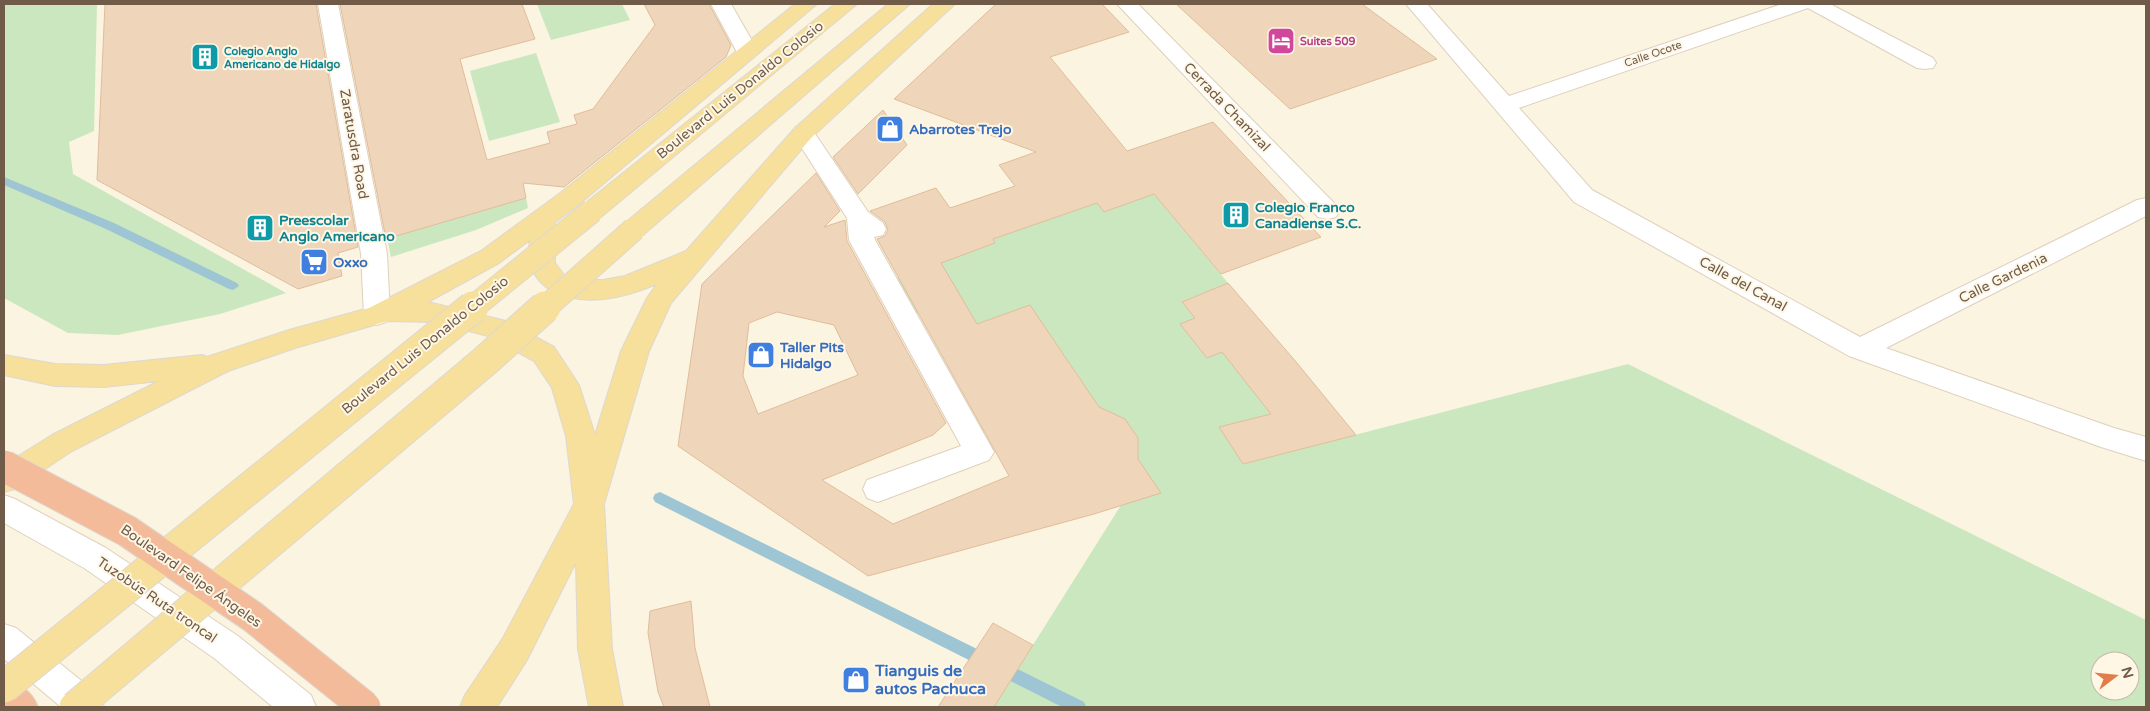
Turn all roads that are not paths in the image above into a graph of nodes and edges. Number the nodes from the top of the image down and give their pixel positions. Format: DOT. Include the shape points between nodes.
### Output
graph roads {
  1 [pos="328,4"];
  2 [pos="721,4"];
  3 [pos="807,4"];
  4 [pos="847,4"];
  5 [pos="900,4"];
  6 [pos="946,4"];
  7 [pos="1127,4"];
  8 [pos="1416,4"];
  9 [pos="1801,4"];
  10 [pos="1815,4"];
  11 [pos="747,51"];
  12 [pos="1925,62"];
  13 [pos="1505,105"];
  14 [pos="803,132"];
  15 [pos="568,200"];
  16 [pos="2146,206"];
  17 [pos="1327,211"];
  18 [pos="695,256"];
  19 [pos="377,315"];
  20 [pos="1859,349"];
  21 [pos="218,364"];
  22 [pos="4,365"];
  23 [pos="2146,450"];
  24 [pos="4,466"];
  25 [pos="4,480"];
  26 [pos="878,489"];
  27 [pos="589,504"];
  28 [pos="4,508"];
  29 [pos="4,638"];
  30 [pos="4,687"];
  31 [pos="4,694"];
  32 [pos="20,707"];
  33 [pos="75,707"];
  34 [pos="87,707"];
  35 [pos="299,707"];
  36 [pos="365,707"];
  37 [pos="477,707"];
  38 [pos="606,707"];
  1 -- 19 [label="street, Zaratusdra Road" via="374,254"];
  2 -- 11 [label="street"];
  3 -- 11 [label="main road, Boulevard Luis Donaldo Colosio"];
  4 -- 30 [label="main road, Boulevard Luis Donaldo Colosio, bridge"];
  5 -- 33 [label="main road, bridge" via="485,361"];
  6 -- 14 [label="main road"];
  7 -- 17 [label="street, Cerrada Chamizal"];
  8 -- 13 [label="street, Calle del Canal"];
  9 -- 13 [label="street, Calle Ocote"];
  10 -- 12 [label="street"];
  11 -- 15 [label="main road, Boulevard Luis Donaldo Colosio"];
  13 -- 20 [label="street, Calle del Canal" via="1584,196"];
  14 -- 18 [label="main road"];
  14 -- 26 [label="street" via="869,226 862,240 978,452"];
  15 -- 18 [label="main road" via="544,232 541,262 548,276 559,285 590,290 625,286"];
  15 -- 19 [label="main road, Boulevard Luis Donaldo Colosio" via="490,257"];
  16 -- 20 [label="street, Calle Gardenia"];
  18 -- 27 [label="main road" via="660,298 635,351"];
  19 -- 21 [label="main road, Boulevard Luis Donaldo Colosio"];
  19 -- 27 [label="main road" via="434,312 474,320 544,354 565,386 581,436"];
  20 -- 23 [label="street, Calle del Canal"];
  21 -- 22 [label="main road" via="104,376 55,375"];
  21 -- 25 [label="main road, Boulevard Luis Donaldo Colosio" via="62,443"];
  24 -- 36 [label="highway, Boulevard Felipe Ángeles, bridge" via="128,530 253,617"];
  27 -- 37 [label="main road" via="515,649"];
  27 -- 38 [label="main road" via="595,649"];
  28 -- 35 [label="street, Tuzobús Ruta troncal, bridge" via="103,563 226,647"];
  29 -- 34 [label="street, bridge"];
  31 -- 32 [label="highway"];
}
